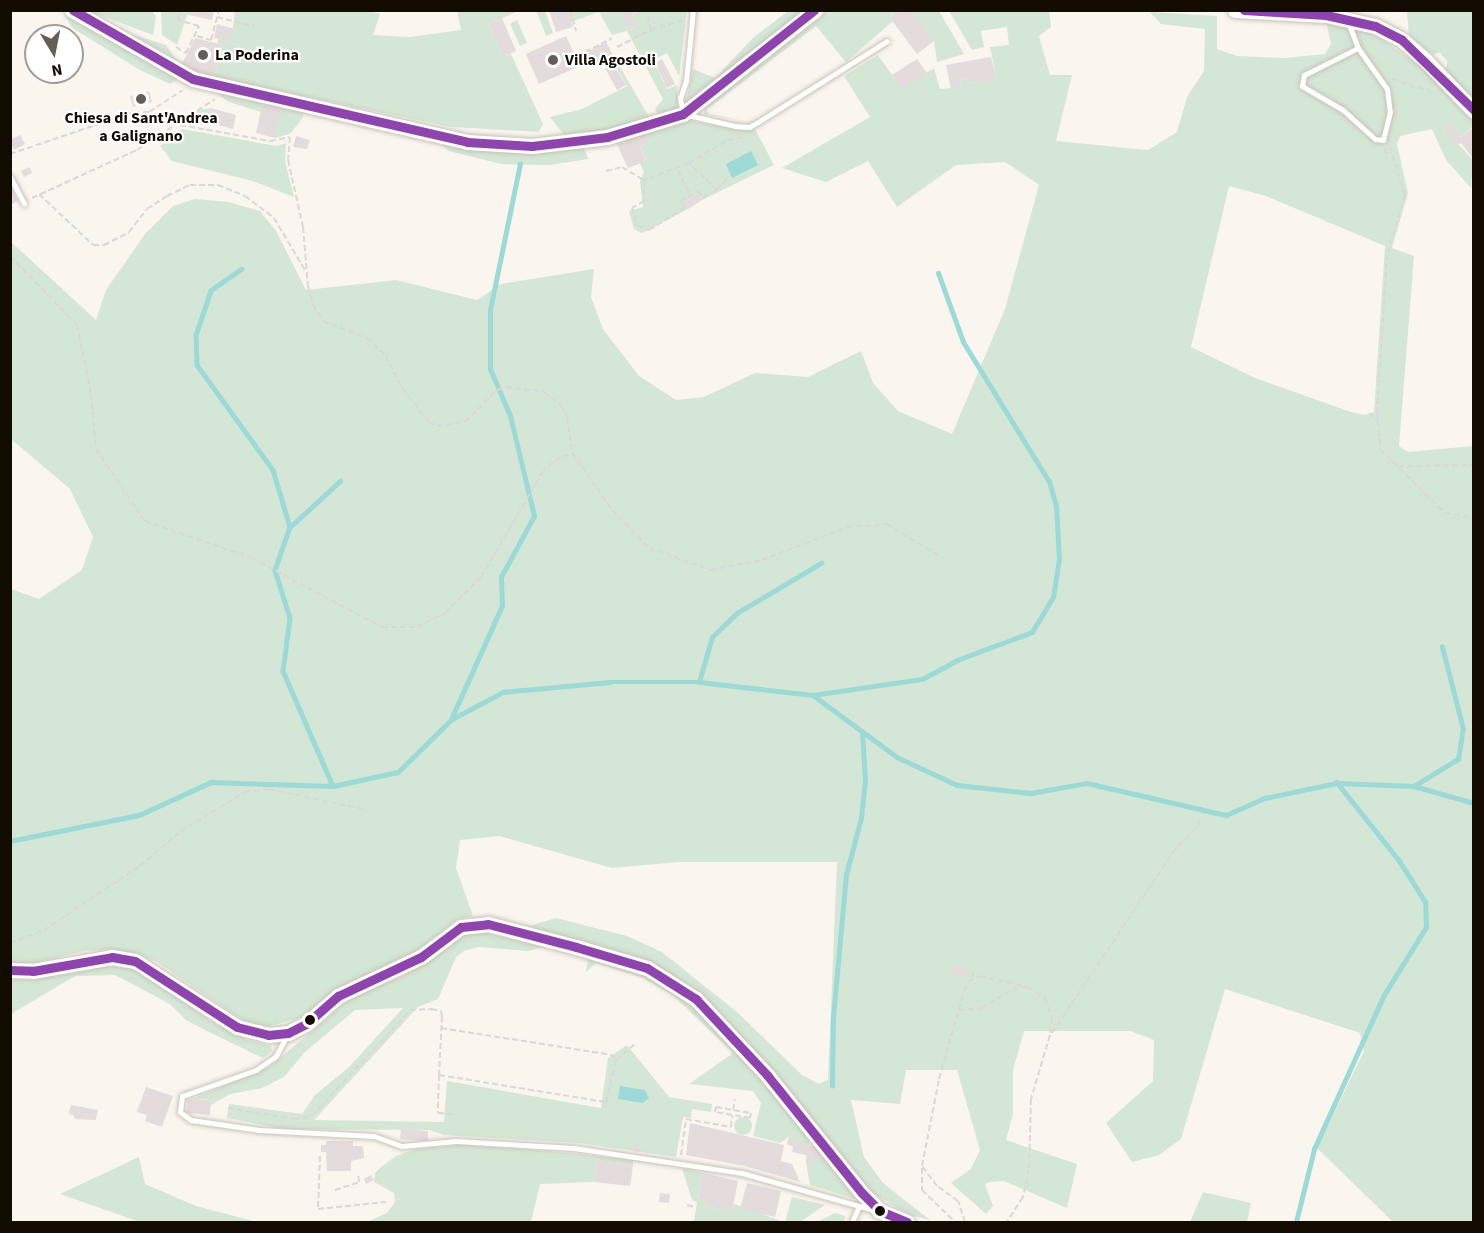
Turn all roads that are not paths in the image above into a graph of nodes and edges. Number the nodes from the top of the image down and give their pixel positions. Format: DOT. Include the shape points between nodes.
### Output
graph roads {
  1 [pos="72,10"];
  2 [pos="815,10"];
  3 [pos="1235,10"];
  4 [pos="693,14"];
  5 [pos="1347,18"];
  6 [pos="887,41"];
  7 [pos="1358,48"];
  8 [pos="1473,111"];
  9 [pos="683,114"];
  10 [pos="10,177"];
  11 [pos="24,203"];
  12 [pos="10,970"];
  13 [pos="288,1033"];
  14 [pos="858,1208"];
  15 [pos="880,1211"];
  16 [pos="852,1222"];
  17 [pos="907,1222"];
  1 -- 9 [label="street" via="193,79 467,142 502,146 557,144 607,137"];
  2 -- 9 [label="street"];
  3 -- 5 [label="street"];
  4 -- 9 [label="lane" via="686,81 680,98"];
  5 -- 7 [label="lane"];
  5 -- 8 [label="street" via="1402,40"];
  6 -- 9 [label="lane" via="749,127"];
  7 -- 7 [label="lane" via="1304,75 1302,86 1343,110 1375,139 1386,136 1389,97"];
  10 -- 11 [label="lane"];
  12 -- 13 [label="street" via="112,957 135,961 237,1027 268,1035"];
  13 -- 14 [label="lane" via="268,1062 237,1080 182,1096 180,1112 191,1120 283,1134 374,1136 402,1146 456,1141 536,1145 681,1164 754,1175"];
  13 -- 15 [label="street" via="306,1024 338,996 399,969 462,927 475,924 626,962 669,979 696,999 767,1075"];
  14 -- 15 [label="lane"];
  14 -- 16 [label="lane"];
  15 -- 17 [label="street"];
}
